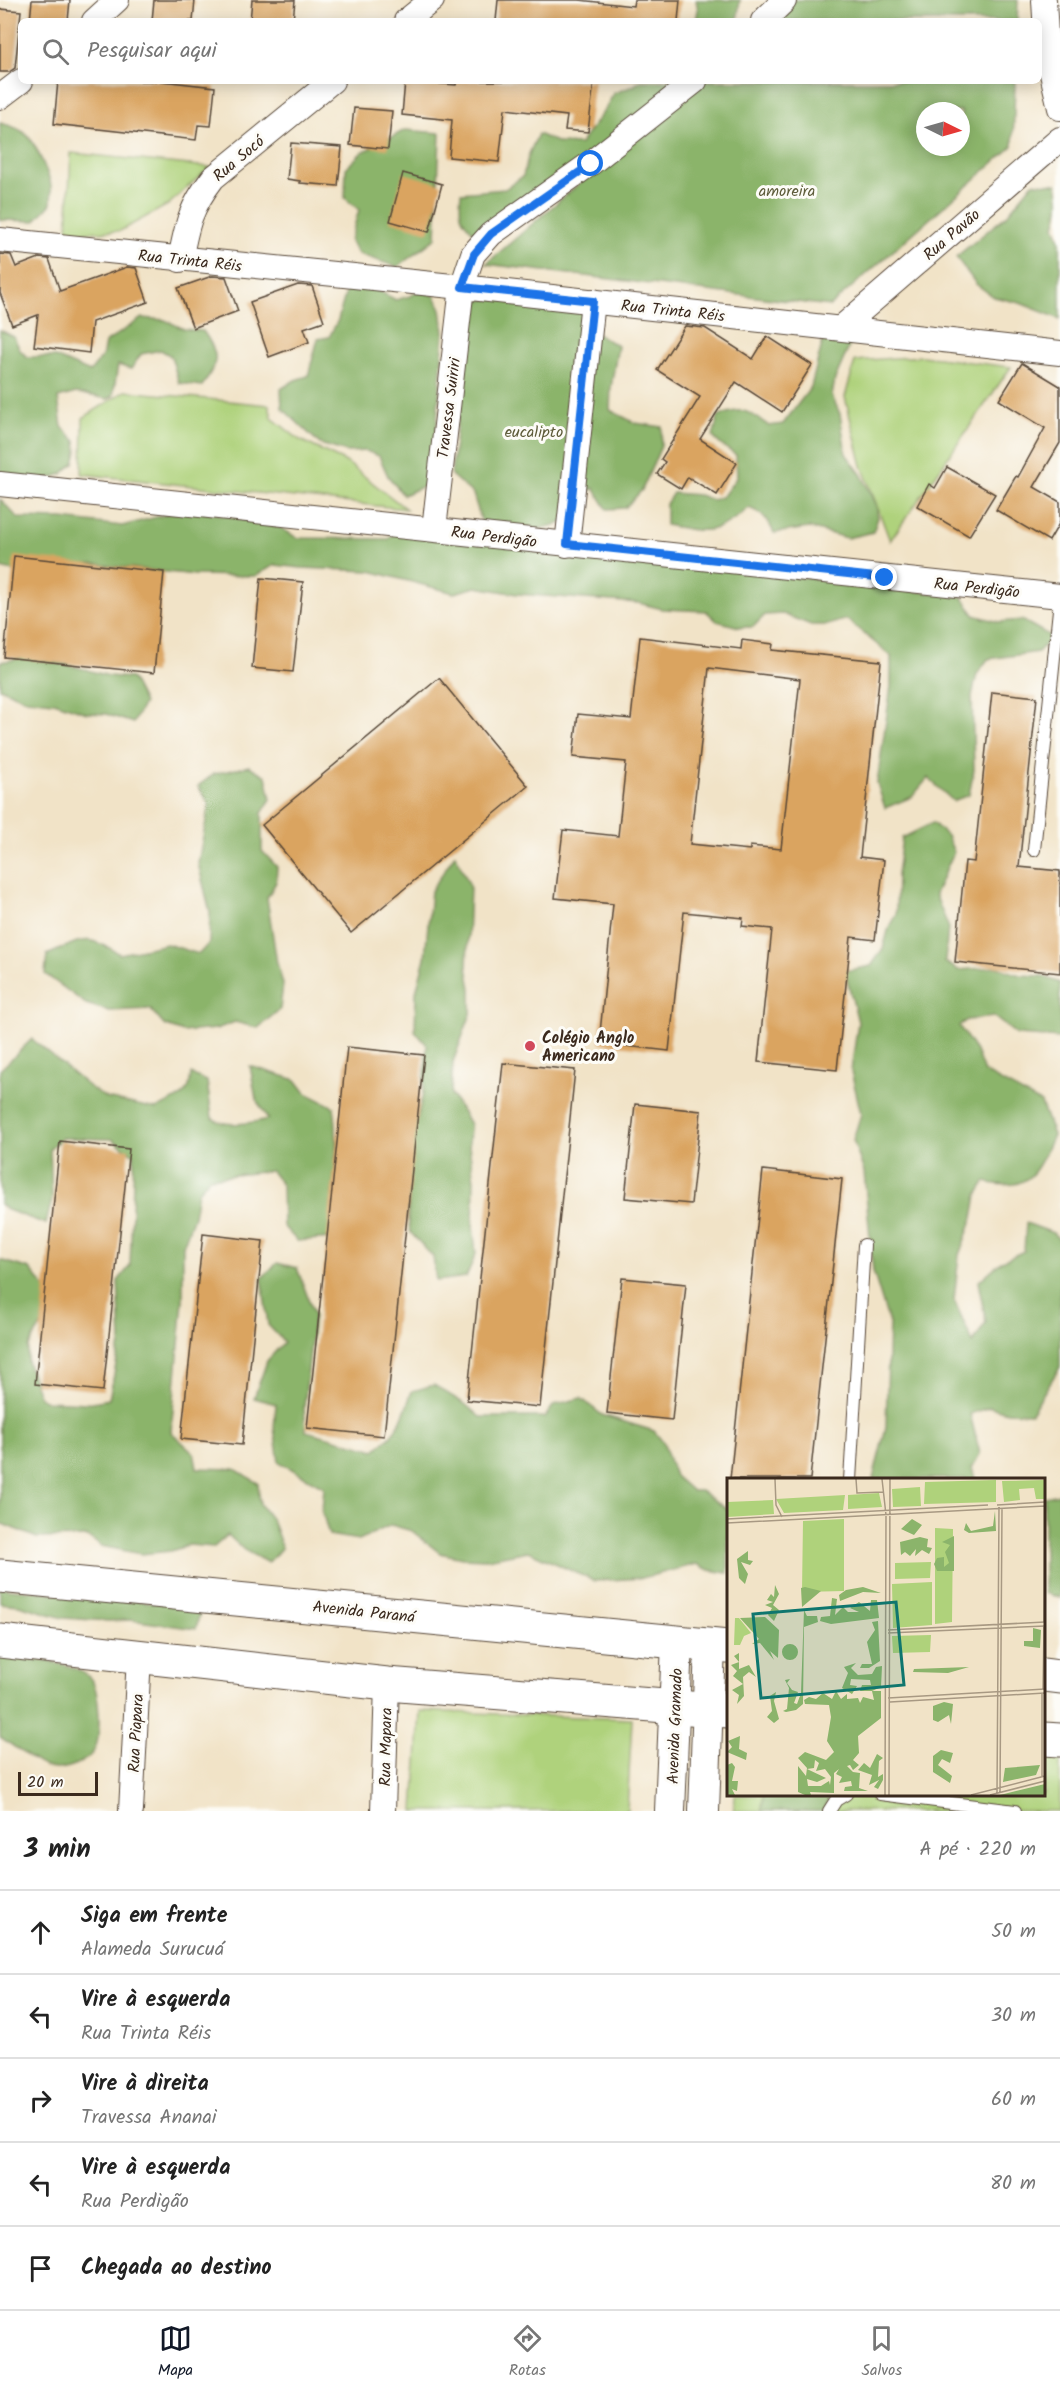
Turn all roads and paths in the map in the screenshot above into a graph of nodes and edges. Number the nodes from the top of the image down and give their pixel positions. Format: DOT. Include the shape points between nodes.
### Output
graph roads {
  1 [pos="117,0"];
  2 [pos="432,0"];
  3 [pos="1044,0"];
  4 [pos="784,1"];
  5 [pos="97,18"];
  6 [pos="410,18"];
  7 [pos="766,18"];
  8 [pos="18,83"];
  9 [pos="328,84"];
  10 [pos="691,84"];
  11 [pos="0,98"];
  12 [pos="1060,108"];
  13 [pos="1060,139"];
  14 [pos="0,240"];
  15 [pos="180,260"];
  16 [pos="462,287"];
  17 [pos="593,301"];
  18 [pos="842,328"];
  19 [pos="1060,353"];
  20 [pos="0,484"];
  21 [pos="434,529"];
  22 [pos="567,544"];
  23 [pos="1060,596"];
  24 [pos="1060,600"];
  25 [pos="1034,850"];
  26 [pos="864,1245"];
  27 [pos="850,1478"];
  28 [pos="0,1576"];
  29 [pos="0,1641"];
  30 [pos="677,1642"];
  31 [pos="719,1646"];
  32 [pos="139,1656"];
  33 [pos="1045,1675"];
  34 [pos="1060,1677"];
  35 [pos="387,1684"];
  36 [pos="675,1707"];
  37 [pos="718,1710"];
  38 [pos="1045,1739"];
  39 [pos="1060,1740"];
  40 [pos="843,1796"];
  41 [pos="896,1796"];
  42 [pos="131,1811"];
  43 [pos="383,1811"];
  44 [pos="670,1811"];
  45 [pos="704,1811"];
  46 [pos="829,1811"];
  47 [pos="1015,1811"];
  1 -- 5 [label="street"];
  2 -- 6 [label="street"];
  3 -- 12 [label="street" via="1047,52"];
  4 -- 7 [label="street"];
  8 -- 11 [label="street"];
  9 -- 15 [label="street, Rua Socó" via="213,178 189,216"];
  10 -- 16 [label="street, Travessa Suiriri" via="591,164 491,234 474,254"];
  13 -- 18 [label="street, Rua Pavão"];
  14 -- 15 [label="street, Rua Trinta Réis"];
  15 -- 16 [label="street, Rua Trinta Réis"];
  16 -- 17 [label="street, Rua Trinta Réis"];
  16 -- 21 [label="street, Travessa Suiriri"];
  17 -- 18 [label="street, Rua Trinta Réis"];
  17 -- 22 [label="street"];
  18 -- 19 [label="street, Rua Trinta Réis"];
  20 -- 21 [label="street, Rua Perdigão"];
  21 -- 22 [label="street, Rua Perdigão"];
  22 -- 23 [label="street, Rua Perdigão"];
  24 -- 25 [label="lane"];
  26 -- 27 [label="lane"];
  28 -- 30 [label="main road, Avenida Paraná"];
  29 -- 32 [label="main road"];
  30 -- 31 [label="main road, Avenida Paraná"];
  30 -- 36 [label="street, Avenida Gramado"];
  31 -- 37 [label="street, Avenida Gramado"];
  32 -- 35 [label="main road"];
  32 -- 42 [label="street, Rua Piapara"];
  33 -- 34 [label="main road"];
  35 -- 36 [label="main road"];
  35 -- 43 [label="street, Rua Mapara"];
  36 -- 37 [label="main road"];
  36 -- 44 [label="street, Avenida Gramado"];
  37 -- 45 [label="street, Avenida Gramado"];
  38 -- 39 [label="main road"];
  40 -- 46 [label="lane"];
  41 -- 47 [label="lane"];
}
